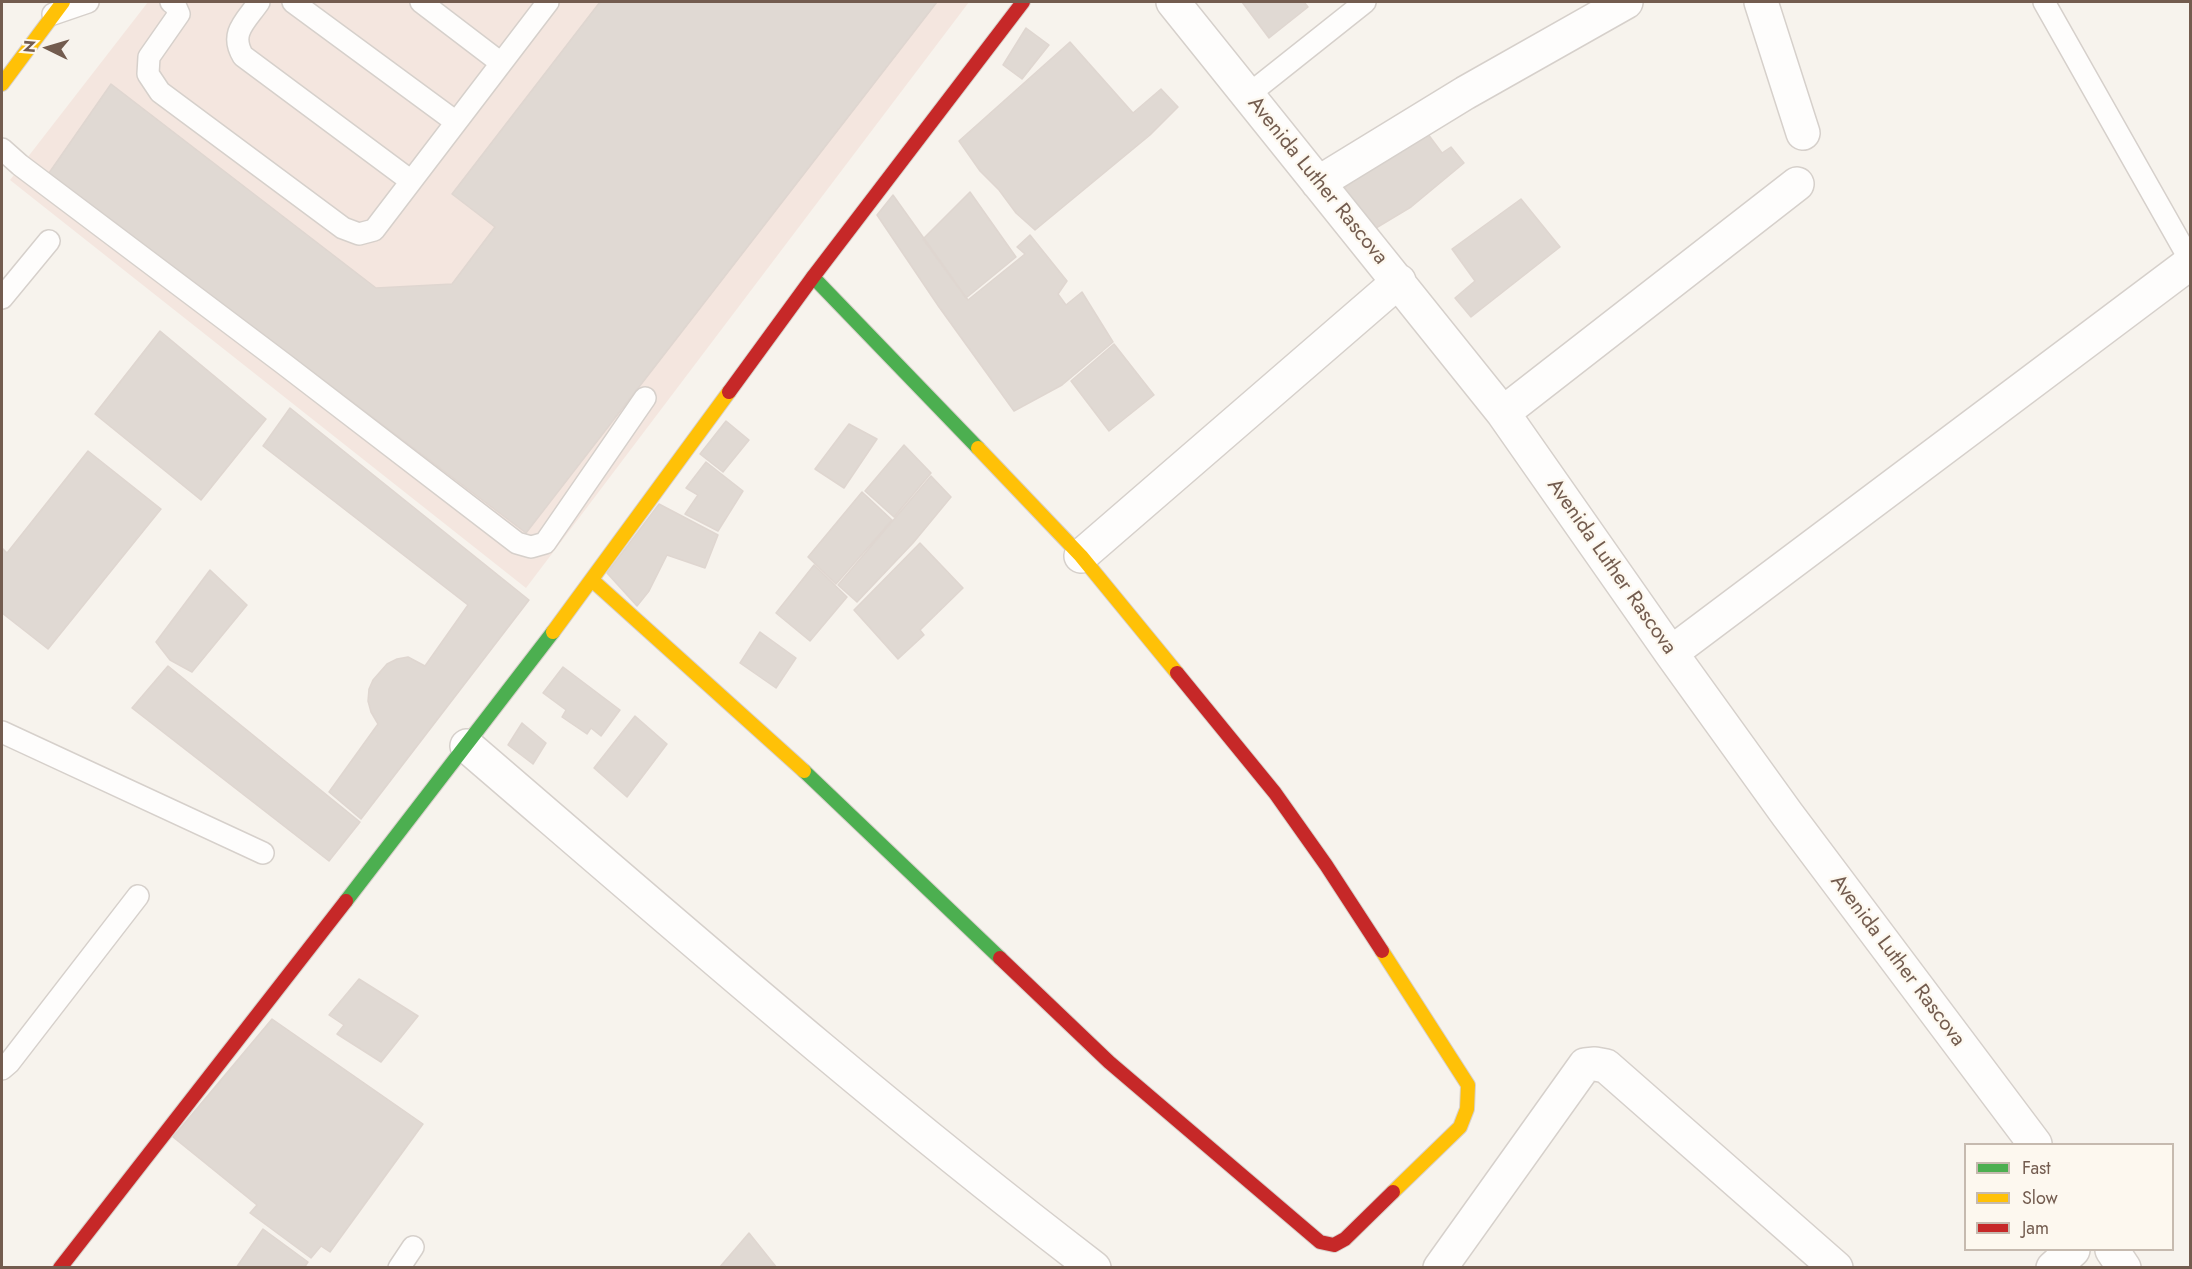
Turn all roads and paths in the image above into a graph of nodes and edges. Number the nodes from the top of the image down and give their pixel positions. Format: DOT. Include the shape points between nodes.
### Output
graph roads {
  1 [pos="87,2"];
  2 [pos="171,2"];
  3 [pos="259,2"];
  4 [pos="293,2"];
  5 [pos="421,2"];
  6 [pos="548,2"];
  7 [pos="1023,2"];
  8 [pos="1173,2"];
  9 [pos="1365,2"];
  10 [pos="1626,2"];
  11 [pos="1761,2"];
  12 [pos="2044,2"];
  13 [pos="58,8"];
  14 [pos="501,63"];
  15 [pos="2,84"];
  16 [pos="1248,95"];
  17 [pos="456,122"];
  18 [pos="1803,133"];
  19 [pos="2,149"];
  20 [pos="411,181"];
  21 [pos="1318,183"];
  22 [pos="1797,184"];
  23 [pos="49,242"];
  24 [pos="2190,262"];
  25 [pos="813,277"];
  26 [pos="1399,281"];
  27 [pos="2,298"];
  28 [pos="645,398"];
  29 [pos="1503,412"];
  30 [pos="1081,556"];
  31 [pos="592,580"];
  32 [pos="1671,653"];
  33 [pos="2,732"];
  34 [pos="467,746"];
  35 [pos="263,852"];
  36 [pos="138,896"];
  37 [pos="2,1069"];
  38 [pos="2034,1143"];
  39 [pos="413,1247"];
  40 [pos="2072,1251"];
  41 [pos="2113,1251"];
  42 [pos="1455,1262"];
  43 [pos="60,1268"];
  44 [pos="399,1268"];
  45 [pos="1094,1268"];
  46 [pos="1836,1268"];
  47 [pos="2053,1268"];
  48 [pos="2124,1268"];
  1 -- 13 [label="lane"];
  2 -- 20 [label="lane" via="179,14 149,57 148,74 160,92 344,228 359,234 374,230"];
  3 -- 20 [label="lane" via="237,33 237,46 243,56"];
  4 -- 17 [label="lane"];
  5 -- 14 [label="lane"];
  6 -- 14 [label="lane"];
  7 -- 25 [label="street"];
  8 -- 16 [label="street, Avenida Luther Rascova"];
  9 -- 16 [label="lane"];
  10 -- 21 [label="street" via="1465,93"];
  11 -- 18 [label="street"];
  12 -- 24 [label="lane"];
  13 -- 15 [label="street"];
  14 -- 17 [label="lane"];
  16 -- 21 [label="street, Avenida Luther Rascova"];
  17 -- 20 [label="lane"];
  19 -- 28 [label="lane" via="517,543 531,547 545,543"];
  21 -- 26 [label="street, Avenida Luther Rascova"];
  22 -- 29 [label="street"];
  23 -- 27 [label="lane"];
  24 -- 32 [label="street"];
  25 -- 30 [label="street"];
  25 -- 31 [label="street"];
  26 -- 29 [label="street, Avenida Luther Rascova"];
  26 -- 30 [label="street"];
  29 -- 32 [label="street, Avenida Luther Rascova"];
  30 -- 31 [label="street" via="1275,793 1468,1085 1467,1109 1460,1127 1345,1239 1334,1245 1320,1242 1109,1062 778,746"];
  31 -- 34 [label="street"];
  32 -- 38 [label="street, Avenida Luther Rascova"];
  33 -- 35 [label="lane"];
  34 -- 43 [label="street"];
  34 -- 45 [label="street" via="993,1191"];
  36 -- 37 [label="lane"];
  39 -- 44 [label="lane"];
  40 -- 47 [label="street"];
  41 -- 48 [label="street"];
  42 -- 46 [label="street" via="1585,1065 1595,1064 1606,1066"];
}
